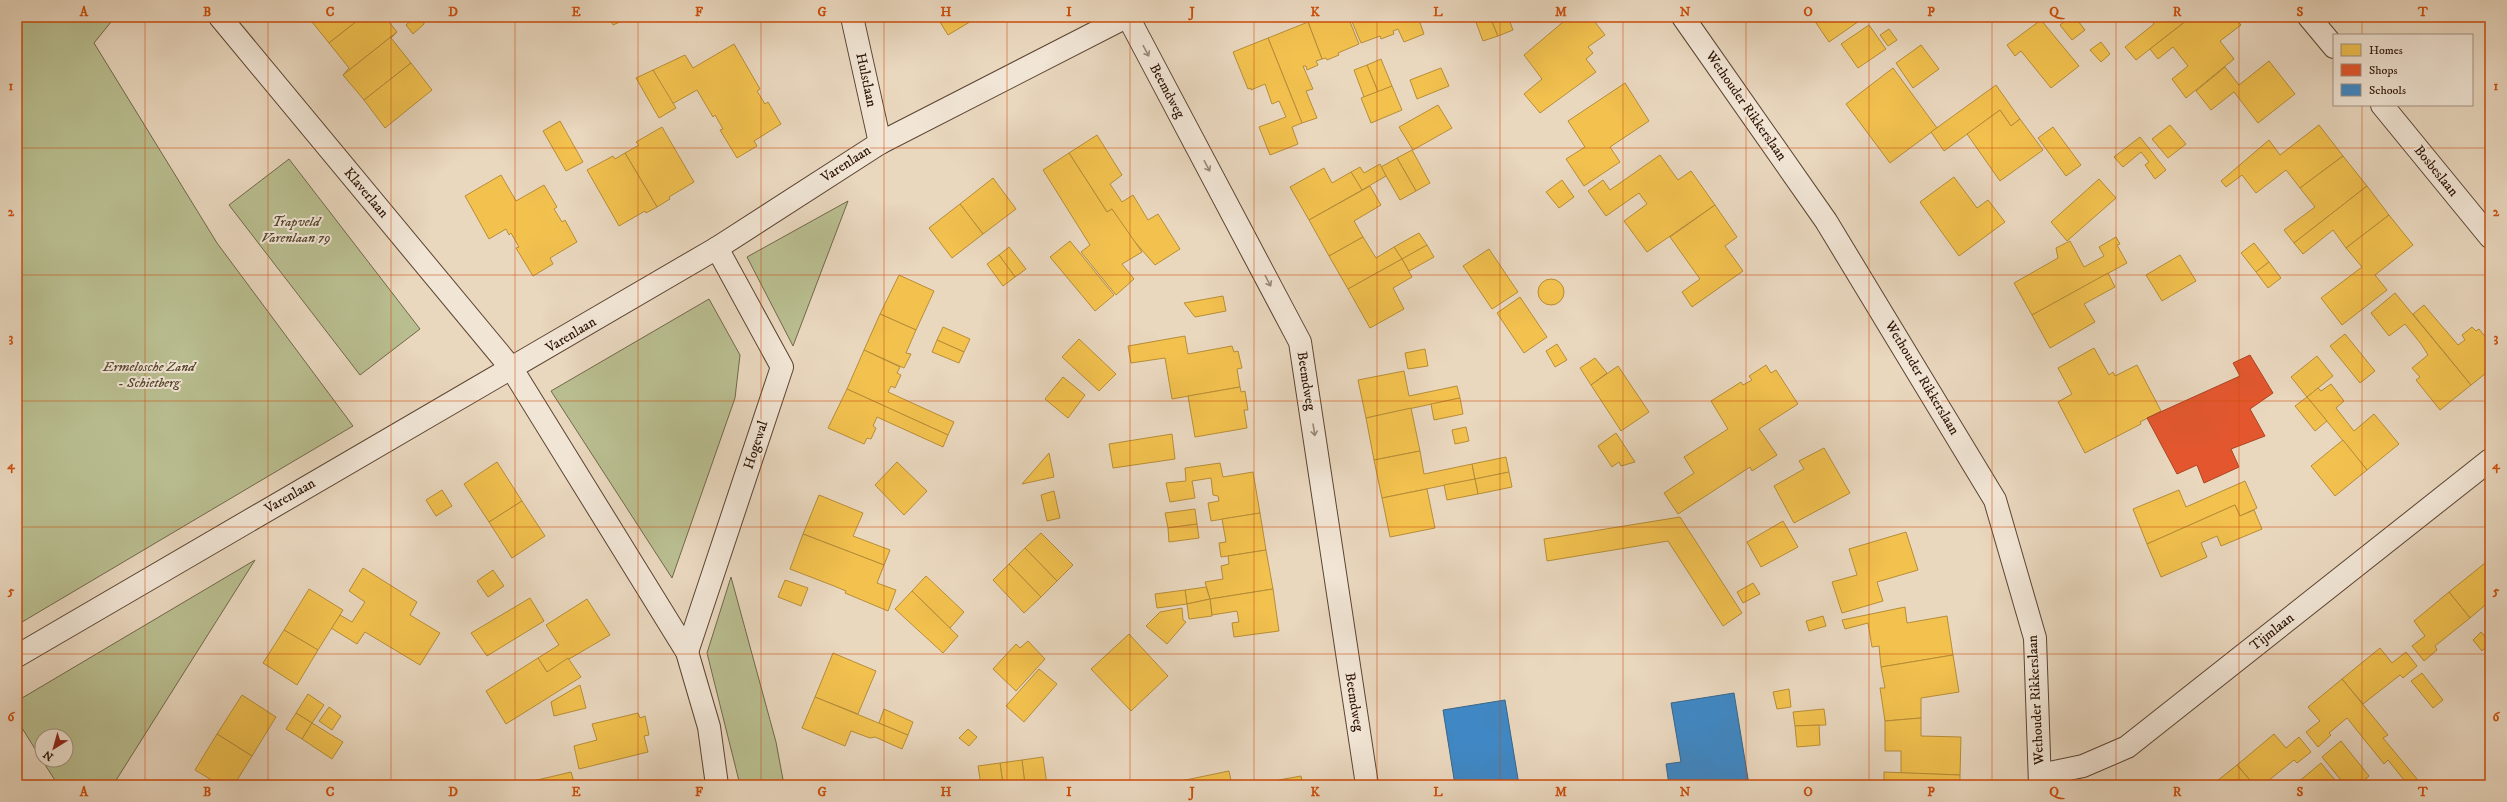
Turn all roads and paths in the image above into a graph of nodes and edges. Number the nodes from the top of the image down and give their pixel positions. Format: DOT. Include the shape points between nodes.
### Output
graph roads {
  1 [pos="220,17"];
  2 [pos="852,17"];
  3 [pos="1127,17"];
  4 [pos="1683,17"];
  5 [pos="2309,17"];
  6 [pos="2333,46"];
  7 [pos="2383,106"];
  8 [pos="880,143"];
  9 [pos="2490,237"];
  10 [pos="717,248"];
  11 [pos="512,369"];
  12 [pos="2490,460"];
  13 [pos="687,652"];
  14 [pos="17,656"];
  15 [pos="2040,780"];
  16 [pos="717,785"];
  17 [pos="1367,785"];
  1 -- 11 [label="street, Klaverlaan"];
  2 -- 8 [label="street, Hulstlaan"];
  3 -- 8 [label="street, Varenlaan"];
  3 -- 17 [label="street, Beemdweg, one-way" via="1300,342"];
  4 -- 15 [label="street, Wethouder Rikkerslaan" via="1826,221 1995,500 2035,638"];
  5 -- 6 [label="street"];
  7 -- 9 [label="street, Bosbeslaan"];
  8 -- 10 [label="street, Varenlaan"];
  10 -- 11 [label="street, Varenlaan"];
  10 -- 13 [label="street, Hogewal" via="782,367"];
  11 -- 13 [label="street"];
  11 -- 14 [label="street, Varenlaan"];
  12 -- 15 [label="street, Tijmlaan" via="2127,747 2083,766"];
  13 -- 16 [label="street" via="709,727"];
}
